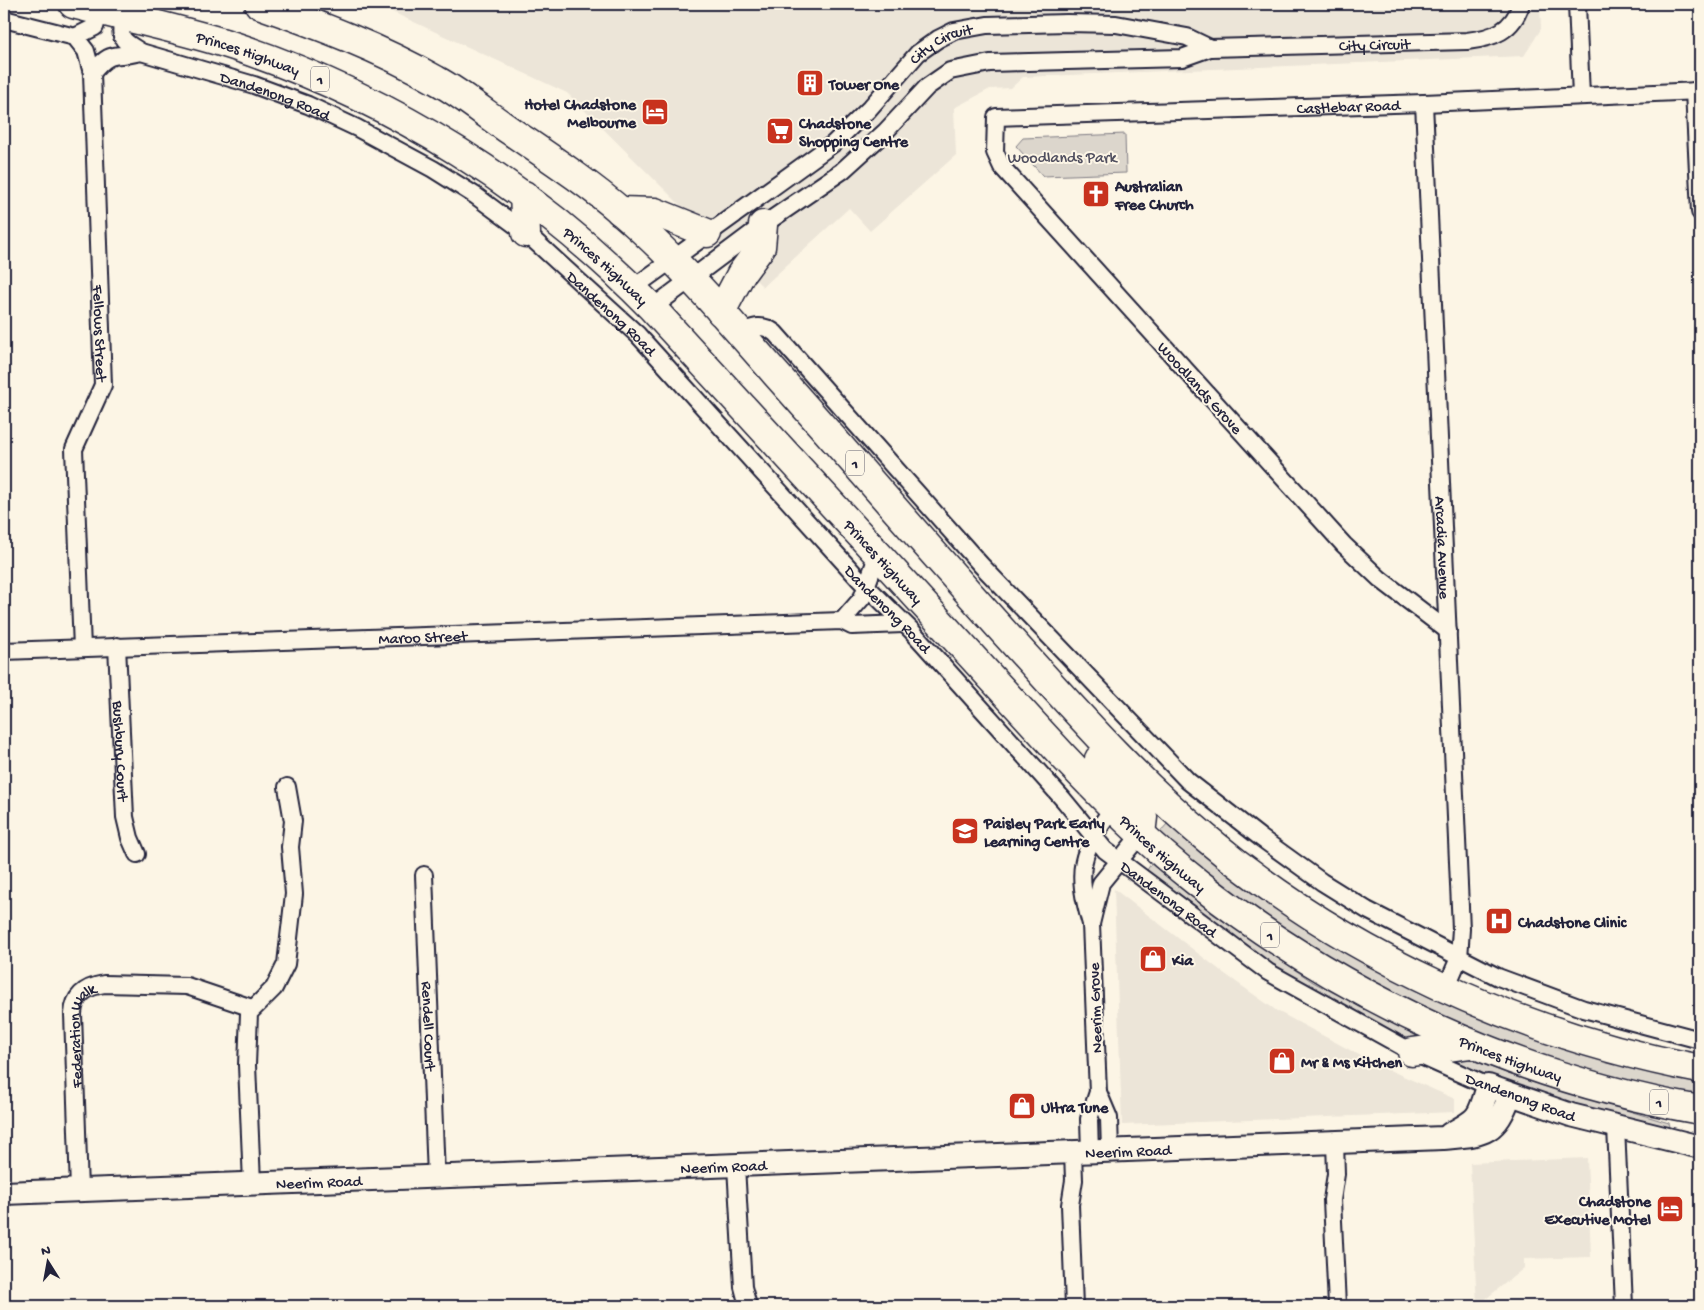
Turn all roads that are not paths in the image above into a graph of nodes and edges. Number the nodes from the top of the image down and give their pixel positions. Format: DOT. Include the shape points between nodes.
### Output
graph roads {
  1 [pos="73,4"];
  2 [pos="259,4"];
  3 [pos="1521,4"];
  4 [pos="1577,4"];
  5 [pos="112,14"];
  6 [pos="4,19"];
  7 [pos="75,37"];
  8 [pos="1210,48"];
  9 [pos="141,52"];
  10 [pos="92,72"];
  11 [pos="1697,91"];
  12 [pos="1581,96"];
  13 [pos="1424,103"];
  14 [pos="996,117"];
  15 [pos="524,194"];
  16 [pos="620,210"];
  17 [pos="1700,212"];
  18 [pos="763,225"];
  19 [pos="526,233"];
  20 [pos="707,234"];
  21 [pos="671,259"];
  22 [pos="690,280"];
  23 [pos="633,288"];
  24 [pos="652,308"];
  25 [pos="721,312"];
  26 [pos="739,333"];
  27 [pos="878,554"];
  28 [pos="868,588"];
  29 [pos="842,621"];
  30 [pos="903,624"];
  31 [pos="1448,631"];
  32 [pos="117,646"];
  33 [pos="82,648"];
  34 [pos="4,651"];
  35 [pos="1093,730"];
  36 [pos="288,787"];
  37 [pos="1113,808"];
  38 [pos="1141,834"];
  39 [pos="1092,836"];
  40 [pos="137,854"];
  41 [pos="1118,861"];
  42 [pos="424,875"];
  43 [pos="1091,924"];
  44 [pos="1460,958"];
  45 [pos="1446,988"];
  46 [pos="252,1008"];
  47 [pos="1700,1040"];
  48 [pos="1471,1044"];
  49 [pos="1412,1052"];
  50 [pos="1700,1069"];
  51 [pos="1488,1086"];
  52 [pos="1510,1095"];
  53 [pos="1700,1110"];
  54 [pos="1616,1127"];
  55 [pos="1443,1138"];
  56 [pos="1329,1143"];
  57 [pos="1700,1147"];
  58 [pos="1084,1152"];
  59 [pos="736,1166"];
  60 [pos="436,1176"];
  61 [pos="252,1183"];
  62 [pos="79,1190"];
  63 [pos="4,1193"];
  64 [pos="748,1306"];
  65 [pos="1074,1306"];
  66 [pos="1337,1306"];
  67 [pos="1624,1306"];
  1 -- 5 [label="highway, Princes Highway / 1"];
  2 -- 16 [label="highway, 1" via="361,43 439,81"];
  3 -- 8 [label="street, City Circuit" via="1509,27 1476,40"];
  4 -- 12 [label="street"];
  5 -- 7 [label="street" via="91,30"];
  5 -- 9 [label="street, Dandenong Road" via="125,42"];
  5 -- 15 [label="highway, Princes Highway / 1" via="233,46 369,101 434,136"];
  6 -- 7 [label="street"];
  7 -- 10 [label="street, Fellows Street" via="86,51"];
  8 -- 18 [label="street, City Circuit" via="1182,58 990,63 950,71 927,87 849,165"];
  8 -- 20 [label="street, City Circuit" via="1187,36 1116,24 987,25 954,31 918,53 834,144"];
  9 -- 10 [label="street" via="109,56"];
  9 -- 19 [label="street, Dandenong Road" via="254,85 349,124 433,169"];
  10 -- 33 [label="street, Fellows Street" via="103,385 74,449"];
  11 -- 12 [label="street, Castlebar Road"];
  11 -- 17 [label="street"];
  12 -- 13 [label="street, Castlebar Road"];
  13 -- 14 [label="street, Castlebar Road"];
  13 -- 31 [label="street, Arcadia Avenue"];
  14 -- 31 [label="street, Woodlands Grove" via="994,145 998,162 1344,545 1380,579"];
  15 -- 19 [label="highway"];
  15 -- 23 [label="highway, Princes Highway / 1"];
  16 -- 20 [label="highway" via="655,212"];
  16 -- 21 [label="highway, 1"];
  18 -- 22 [label="street, City Circuit"];
  18 -- 25 [label="highway" via="761,247 741,274"];
  19 -- 28 [label="street, Dandenong Road" via="638,335"];
  20 -- 21 [label="street, City Circuit"];
  21 -- 22 [label="highway, 1"];
  21 -- 23 [label="street, City Circuit"];
  22 -- 24 [label="street, City Circuit"];
  22 -- 25 [label="highway, 1"];
  23 -- 24 [label="highway, Princes Highway / 1"];
  24 -- 27 [label="highway, Princes Highway / 1"];
  25 -- 26 [label="highway, 1"];
  26 -- 35 [label="highway, 1" via="969,595"];
  26 -- 44 [label="street" via="757,326 775,333 981,565 1188,781 1322,882 1367,910"];
  27 -- 28 [label="street"];
  27 -- 37 [label="highway, Princes Highway / 1"];
  28 -- 29 [label="street"];
  28 -- 30 [label="street, Dandenong Road"];
  29 -- 30 [label="street, Maroo Street" via="852,626"];
  29 -- 32 [label="street, Maroo Street"];
  30 -- 39 [label="street, Dandenong Road" via="1063,799"];
  31 -- 44 [label="street, Arcadia Avenue"];
  32 -- 33 [label="street, Maroo Street"];
  32 -- 40 [label="street, Bushbury Court" via="125,817"];
  33 -- 34 [label="street, Maroo Street"];
  35 -- 38 [label="highway" via="1100,765 1142,811"];
  35 -- 45 [label="highway, 1" via="1163,801 1270,887 1354,940"];
  36 -- 46 [label="street" via="293,821 290,853 294,894 286,964 274,988"];
  37 -- 38 [label="highway, Princes Highway / 1"];
  37 -- 39 [label="street, Neerim Grove"];
  38 -- 41 [label="street, Neerim Grove"];
  38 -- 48 [label="highway, Princes Highway / 1" via="1197,882 1294,951 1397,1010"];
  39 -- 41 [label="street, Dandenong Road"];
  39 -- 43 [label="street, Neerim Grove" via="1082,867"];
  41 -- 43 [label="street, Neerim Grove" via="1101,883"];
  41 -- 49 [label="street, Dandenong Road" via="1268,972"];
  42 -- 60 [label="street, Rendell Court"];
  43 -- 58 [label="street, Neerim Grove" via="1098,1092 1109,1118"];
  44 -- 45 [label="street, Arcadia Avenue"];
  44 -- 47 [label="street" via="1550,997"];
  45 -- 50 [label="highway, 1" via="1596,1045"];
  46 -- 61 [label="street" via="249,1013 247,1065"];
  46 -- 62 [label="street, Federation Walk" via="187,986 104,984 79,995 73,1014"];
  48 -- 49 [label="highway"];
  48 -- 53 [label="highway, Princes Highway / 1" via="1591,1086"];
  49 -- 51 [label="street, Dandenong Road"];
  51 -- 52 [label="street, Dandenong Road"];
  51 -- 55 [label="street, Neerim Road" via="1479,1115"];
  52 -- 54 [label="street, Dandenong Road"];
  52 -- 55 [label="street, Neerim Road" via="1496,1124 1481,1134"];
  54 -- 57 [label="street, Dandenong Road"];
  54 -- 67 [label="street"];
  55 -- 56 [label="street, Neerim Road"];
  56 -- 58 [label="street, Neerim Road"];
  56 -- 66 [label="street" via="1336,1174 1332,1200"];
  58 -- 59 [label="street, Neerim Road"];
  58 -- 65 [label="street, Neerim Grove" via="1074,1180 1070,1205"];
  59 -- 60 [label="street, Neerim Road"];
  59 -- 64 [label="street" via="743,1287"];
  60 -- 61 [label="street, Neerim Road"];
  61 -- 62 [label="street, Neerim Road"];
  62 -- 63 [label="street, Neerim Road"];
}
